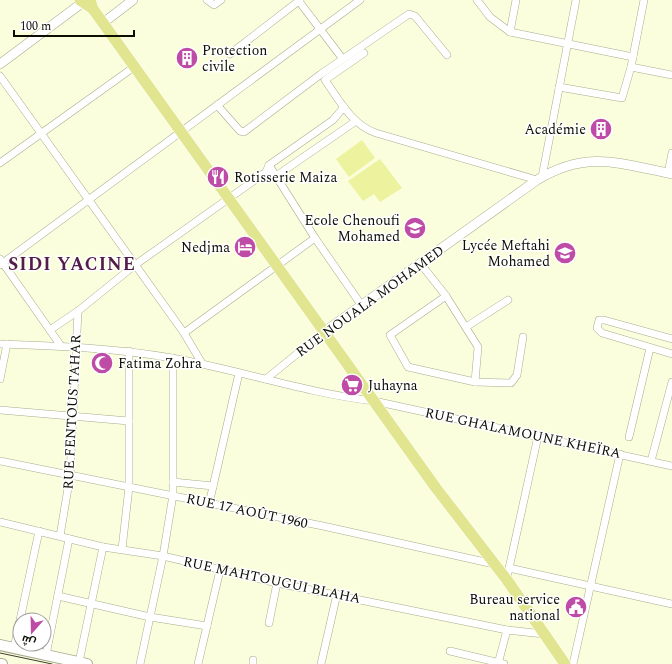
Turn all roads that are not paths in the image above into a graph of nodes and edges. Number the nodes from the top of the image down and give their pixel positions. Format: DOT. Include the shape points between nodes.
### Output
graph roads {
  1 [pos="133,0"];
  2 [pos="207,0"];
  3 [pos="221,0"];
  4 [pos="299,0"];
  5 [pos="360,0"];
  6 [pos="477,0"];
  7 [pos="516,0"];
  8 [pos="576,0"];
  9 [pos="644,0"];
  10 [pos="86,2"];
  11 [pos="104,23"];
  12 [pos="320,29"];
  13 [pos="510,32"];
  14 [pos="568,43"];
  15 [pos="364,53"];
  16 [pos="230,54"];
  17 [pos="447,56"];
  18 [pos="633,57"];
  19 [pos="342,58"];
  20 [pos="0,64"];
  21 [pos="134,67"];
  22 [pos="631,67"];
  23 [pos="672,75"];
  24 [pos="0,76"];
  25 [pos="559,87"];
  26 [pos="217,105"];
  27 [pos="344,107"];
  28 [pos="333,120"];
  29 [pos="353,123"];
  30 [pos="181,132"];
  31 [pos="41,134"];
  32 [pos="672,153"];
  33 [pos="0,163"];
  34 [pos="270,165"];
  35 [pos="266,172"];
  36 [pos="670,174"];
  37 [pos="276,176"];
  38 [pos="539,179"];
  39 [pos="229,199"];
  40 [pos="90,200"];
  41 [pos="315,238"];
  42 [pos="1,262"];
  43 [pos="420,263"];
  44 [pos="135,265"];
  45 [pos="277,266"];
  46 [pos="446,296"];
  47 [pos="508,300"];
  48 [pos="362,306"];
  49 [pos="78,311"];
  50 [pos="466,327"];
  51 [pos="50,330"];
  52 [pos="324,332"];
  53 [pos="184,333"];
  54 [pos="523,337"];
  55 [pos="672,339"];
  56 [pos="4,344"];
  57 [pos="61,346"];
  58 [pos="75,347"];
  59 [pos="650,348"];
  60 [pos="129,351"];
  61 [pos="672,354"];
  62 [pos="173,358"];
  63 [pos="203,365"];
  64 [pos="239,374"];
  65 [pos="0,379"];
  66 [pos="266,380"];
  67 [pos="476,382"];
  68 [pos="672,382"];
  69 [pos="374,401"];
  70 [pos="0,410"];
  71 [pos="72,415"];
  72 [pos="130,421"];
  73 [pos="538,436"];
  74 [pos="630,437"];
  75 [pos="620,454"];
  76 [pos="0,461"];
  77 [pos="651,461"];
  78 [pos="672,466"];
  79 [pos="70,476"];
  80 [pos="173,482"];
  81 [pos="213,486"];
  82 [pos="129,487"];
  83 [pos="173,495"];
  84 [pos="209,504"];
  85 [pos="0,522"];
  86 [pos="39,531"];
  87 [pos="60,536"];
  88 [pos="70,539"];
  89 [pos="103,547"];
  90 [pos="122,550"];
  91 [pos="163,556"];
  92 [pos="494,564"];
  93 [pos="510,568"];
  94 [pos="220,570"];
  95 [pos="507,580"];
  96 [pos="277,584"];
  97 [pos="590,586"];
  98 [pos="337,594"];
  99 [pos="58,596"];
  100 [pos="91,604"];
  101 [pos="672,604"];
  102 [pos="22,612"];
  103 [pos="150,617"];
  104 [pos="269,623"];
  105 [pos="207,626"];
  106 [pos="507,630"];
  107 [pos="544,634"];
  108 [pos="0,645"];
  109 [pos="12,648"];
  110 [pos="450,651"];
  111 [pos="32,652"];
  112 [pos="46,655"];
  113 [pos="83,663"];
  114 [pos="140,664"];
  115 [pos="198,664"];
  116 [pos="321,664"];
  117 [pos="500,664"];
  118 [pos="565,664"];
  119 [pos="573,664"];
  1 -- 11 [label="street"];
  2 -- 3 [label="street" via="214,5"];
  4 -- 12 [label="street"];
  4 -- 16 [label="street"];
  5 -- 12 [label="street"];
  6 -- 13 [label="street" via="490,17"];
  7 -- 13 [label="street"];
  8 -- 14 [label="street"];
  9 -- 18 [label="street"];
  10 -- 11 [label="main road"];
  10 -- 20 [label="street"];
  11 -- 21 [label="main road"];
  12 -- 19 [label="street"];
  12 -- 26 [label="street"];
  13 -- 14 [label="street"];
  14 -- 18 [label="street"];
  14 -- 25 [label="street"];
  15 -- 27 [label="street" via="325,80"];
  17 -- 19 [label="street" via="415,16 409,14"];
  18 -- 22 [label="street"];
  19 -- 26 [label="street" via="244,132 240,131"];
  21 -- 30 [label="main road"];
  21 -- 31 [label="street"];
  22 -- 23 [label="street"];
  22 -- 25 [label="street" via="624,96 619,98"];
  24 -- 31 [label="street"];
  25 -- 38 [label="street"];
  26 -- 30 [label="street"];
  27 -- 28 [label="street"];
  27 -- 29 [label="street"];
  28 -- 29 [label="street"];
  28 -- 34 [label="street"];
  29 -- 37 [label="street"];
  29 -- 38 [label="street" via="369,131"];
  30 -- 39 [label="main road"];
  30 -- 40 [label="street"];
  31 -- 33 [label="street"];
  31 -- 40 [label="street"];
  32 -- 36 [label="street"];
  34 -- 35 [label="street"];
  34 -- 37 [label="street"];
  35 -- 37 [label="street"];
  35 -- 39 [label="street"];
  36 -- 38 [label="street, RUE NOUALA MOHAMED" via="613,162 594,161 570,164"];
  37 -- 41 [label="street"];
  38 -- 43 [label="street, RUE NOUALA MOHAMED"];
  39 -- 44 [label="street"];
  39 -- 45 [label="main road"];
  40 -- 42 [label="street"];
  40 -- 44 [label="street"];
  41 -- 45 [label="street"];
  41 -- 48 [label="street"];
  42 -- 51 [label="street"];
  43 -- 46 [label="street"];
  43 -- 48 [label="street, RUE NOUALA MOHAMED"];
  44 -- 49 [label="street"];
  44 -- 53 [label="street"];
  45 -- 52 [label="main road"];
  45 -- 53 [label="street"];
  46 -- 50 [label="street"];
  46 -- 67 [label="street" via="391,333 390,338 408,367"];
  47 -- 50 [label="street"];
  48 -- 52 [label="street, RUE NOUALA MOHAMED"];
  49 -- 51 [label="street"];
  49 -- 58 [label="street, RUE FENTOUS TAHAR"];
  50 -- 67 [label="street" via="478,350"];
  51 -- 57 [label="street"];
  52 -- 66 [label="street, RUE NOUALA MOHAMED"];
  52 -- 69 [label="main road"];
  53 -- 63 [label="street"];
  54 -- 67 [label="street" via="517,376 511,383"];
  55 -- 59 [label="street" via="604,320 598,321 597,328 602,333"];
  56 -- 57 [label="street, RUE GHALAMOUNE KHEÏRA"];
  56 -- 65 [label="street"];
  57 -- 58 [label="street, RUE GHALAMOUNE KHEÏRA"];
  58 -- 60 [label="street, RUE GHALAMOUNE KHEÏRA"];
  58 -- 71 [label="street, RUE FENTOUS TAHAR"];
  59 -- 61 [label="street"];
  59 -- 74 [label="street"];
  60 -- 62 [label="street, RUE GHALAMOUNE KHEÏRA"];
  60 -- 72 [label="street"];
  62 -- 63 [label="street, RUE GHALAMOUNE KHEÏRA"];
  62 -- 80 [label="street"];
  63 -- 64 [label="street, RUE GHALAMOUNE KHEÏRA"];
  64 -- 66 [label="street, RUE GHALAMOUNE KHEÏRA"];
  64 -- 81 [label="street"];
  66 -- 69 [label="street, RUE GHALAMOUNE KHEÏRA" via="341,397"];
  68 -- 77 [label="street"];
  69 -- 73 [label="street, RUE GHALAMOUNE KHEÏRA"];
  69 -- 92 [label="main road"];
  70 -- 71 [label="street"];
  71 -- 72 [label="street"];
  71 -- 79 [label="street, RUE FENTOUS TAHAR"];
  72 -- 82 [label="street"];
  73 -- 75 [label="street, RUE GHALAMOUNE KHEÏRA"];
  73 -- 93 [label="street"];
  75 -- 77 [label="street, RUE GHALAMOUNE KHEÏRA"];
  75 -- 97 [label="street"];
  76 -- 79 [label="street, RUE 17 AOÛT 1960"];
  77 -- 78 [label="street, RUE GHALAMOUNE KHEÏRA"];
  79 -- 82 [label="street, RUE 17 AOÛT 1960"];
  79 -- 87 [label="street, RUE FENTOUS TAHAR"];
  80 -- 81 [label="street"];
  80 -- 83 [label="street"];
  81 -- 84 [label="street"];
  82 -- 83 [label="street, RUE 17 AOÛT 1960"];
  82 -- 90 [label="street"];
  83 -- 84 [label="street, RUE 17 AOÛT 1960"];
  83 -- 91 [label="street"];
  84 -- 92 [label="street, RUE 17 AOÛT 1960"];
  85 -- 86 [label="street, RUE MAHTOUGUI BLAHA"];
  86 -- 87 [label="street, RUE MAHTOUGUI BLAHA"];
  86 -- 102 [label="street"];
  87 -- 88 [label="street, RUE MAHTOUGUI BLAHA"];
  88 -- 89 [label="street, RUE MAHTOUGUI BLAHA"];
  88 -- 99 [label="street"];
  89 -- 90 [label="street, RUE MAHTOUGUI BLAHA"];
  89 -- 100 [label="street"];
  90 -- 91 [label="street, RUE MAHTOUGUI BLAHA"];
  91 -- 94 [label="street, RUE MAHTOUGUI BLAHA"];
  91 -- 103 [label="street"];
  92 -- 95 [label="main road"];
  93 -- 95 [label="street"];
  93 -- 97 [label="street"];
  94 -- 96 [label="street, RUE MAHTOUGUI BLAHA"];
  94 -- 105 [label="street"];
  95 -- 107 [label="main road"];
  96 -- 98 [label="street, RUE MAHTOUGUI BLAHA"];
  96 -- 104 [label="street"];
  97 -- 101 [label="street"];
  97 -- 119 [label="street"];
  98 -- 106 [label="street, RUE MAHTOUGUI BLAHA"];
  98 -- 116 [label="street"];
  99 -- 100 [label="street"];
  99 -- 112 [label="street"];
  100 -- 103 [label="street"];
  100 -- 113 [label="street"];
  103 -- 105 [label="street"];
  103 -- 114 [label="street"];
  105 -- 115 [label="street"];
  106 -- 107 [label="street, RUE MAHTOUGUI BLAHA"];
  106 -- 117 [label="street"];
  107 -- 118 [label="main road"];
  108 -- 109 [label="main road"];
  110 -- 117 [label="street"];
  111 -- 112 [label="main road"];
  112 -- 113 [label="main road"];
}
